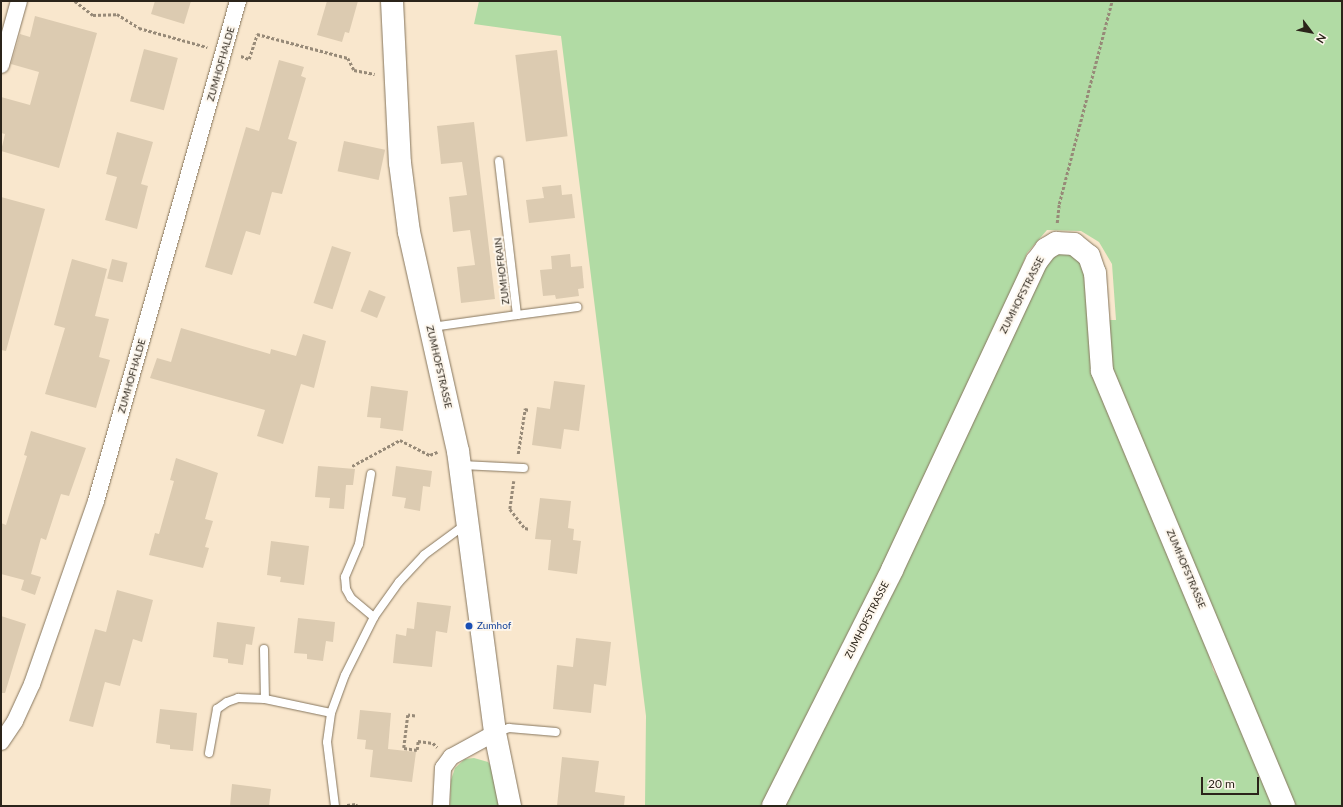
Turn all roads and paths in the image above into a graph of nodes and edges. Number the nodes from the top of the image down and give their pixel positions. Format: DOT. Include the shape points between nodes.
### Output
graph roads {
  1 [pos="19,1"];
  2 [pos="75,1"];
  3 [pos="238,1"];
  4 [pos="392,1"];
  5 [pos="1112,1"];
  6 [pos="213,49"];
  7 [pos="234,54"];
  8 [pos="1,65"];
  9 [pos="379,74"];
  10 [pos="499,161"];
  11 [pos="1056,243"];
  12 [pos="577,306"];
  13 [pos="517,315"];
  14 [pos="430,328"];
  15 [pos="442,449"];
  16 [pos="352,466"];
  17 [pos="460,466"];
  18 [pos="524,468"];
  19 [pos="371,474"];
  20 [pos="467,523"];
  21 [pos="374,617"];
  22 [pos="264,649"];
  23 [pos="265,699"];
  24 [pos="331,712"];
  25 [pos="415,716"];
  26 [pos="556,732"];
  27 [pos="495,733"];
  28 [pos="1,742"];
  29 [pos="442,752"];
  30 [pos="209,753"];
  31 [pos="346,805"];
  32 [pos="335,806"];
  33 [pos="357,806"];
  34 [pos="441,806"];
  35 [pos="510,806"];
  36 [pos="773,806"];
  37 [pos="1284,806"];
  1 -- 8 [label="street"];
  2 -- 6 [label="path" via="93,16 116,14 139,28"];
  3 -- 28 [label="street, ZUMHOFHALDE" via="96,501 32,684 15,721"];
  4 -- 14 [label="street, ZUMHOFSTRASSE" via="401,170 409,232"];
  5 -- 11 [label="path" via="1059,204"];
  7 -- 9 [label="path" via="249,59 257,34 348,58 354,70"];
  10 -- 13 [label="lane, ZUMHOFRAIN"];
  11 -- 36 [label="street, ZUMHOFSTRASSE" via="1046,249 1034,268 892,570"];
  11 -- 37 [label="street, ZUMHOFSTRASSE" via="1074,244 1089,256 1096,273 1102,370"];
  12 -- 13 [label="lane"];
  13 -- 14 [label="lane, ZUMHOFRAIN"];
  14 -- 17 [label="street, ZUMHOFSTRASSE"];
  15 -- 16 [label="path" via="430,455 400,440"];
  17 -- 18 [label="lane" via="471,464"];
  17 -- 20 [label="street, ZUMHOFSTRASSE"];
  19 -- 21 [label="lane" via="359,544 345,577 346,589 351,598"];
  20 -- 21 [label="lane" via="409,569"];
  20 -- 27 [label="street, ZUMHOFSTRASSE"];
  21 -- 24 [label="lane" via="345,675"];
  22 -- 23 [label="lane"];
  23 -- 24 [label="lane"];
  23 -- 30 [label="lane" via="238,698 217,709"];
  24 -- 32 [label="lane" via="327,742"];
  25 -- 29 [label="path" via="408,715 404,748 417,750 418,741 433,743"];
  26 -- 27 [label="lane" via="509,728"];
  27 -- 34 [label="street" via="451,757 443,768"];
  27 -- 35 [label="street, ZUMHOFSTRASSE"];
  31 -- 33 [label="path"];
}
